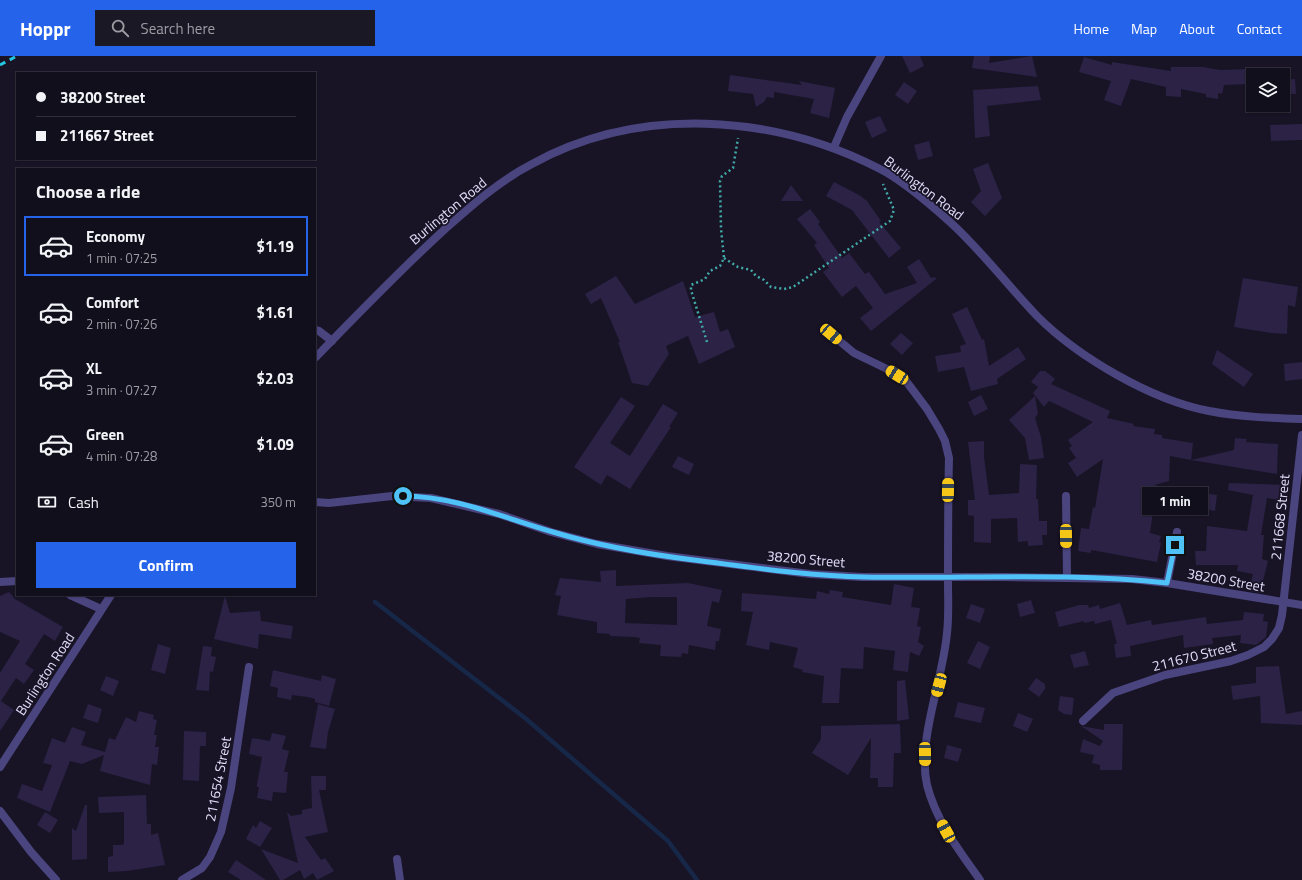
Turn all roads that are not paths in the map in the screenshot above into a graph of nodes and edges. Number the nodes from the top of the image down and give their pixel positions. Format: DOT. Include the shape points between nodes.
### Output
graph roads {
  1 [pos="881,56"];
  2 [pos="834,147"];
  3 [pos="316,330"];
  4 [pos="831,334"];
  5 [pos="332,341"];
  6 [pos="316,357"];
  7 [pos="1302,419"];
  8 [pos="1302,435"];
  9 [pos="1066,496"];
  10 [pos="316,502"];
  11 [pos="1177,532"];
  12 [pos="948,577"];
  13 [pos="1067,577"];
  14 [pos="16,581"];
  15 [pos="0,582"];
  16 [pos="1167,583"];
  17 [pos="72,596"];
  18 [pos="110,596"];
  19 [pos="1284,603"];
  20 [pos="1302,606"];
  21 [pos="101,610"];
  22 [pos="250,667"];
  23 [pos="1083,721"];
  24 [pos="0,767"];
  25 [pos="0,811"];
  26 [pos="397,859"];
  27 [pos="56,880"];
  28 [pos="182,880"];
  29 [pos="400,880"];
  30 [pos="980,880"];
  1 -- 2 [label="street" via="847,117"];
  2 -- 5 [label="street, Burlington Road" via="770,130 738,125 695,123 617,132 577,144 532,163 480,198 411,260"];
  2 -- 7 [label="street, Burlington Road" via="883,171 948,220 982,252 1038,317 1095,363 1145,389 1206,411"];
  3 -- 5 [label="street"];
  4 -- 12 [label="street" via="854,353 906,381 927,409 945,441 949,458"];
  5 -- 6 [label="street, Burlington Road"];
  8 -- 19 [label="street, 211668 Street"];
  9 -- 13 [label="street"];
  10 -- 12 [label="street, 38200 Street" via="392,496 432,498 500,514 551,532 597,544 667,556 810,574"];
  11 -- 16 [label="street"];
  12 -- 13 [label="street, 38200 Street"];
  12 -- 30 [label="street" via="947,634 942,673 932,709 925,754 927,785 940,819 953,843"];
  13 -- 16 [label="street, 38200 Street"];
  14 -- 15 [label="street"];
  16 -- 19 [label="street, 38200 Street"];
  17 -- 21 [label="street"];
  18 -- 21 [label="street, Burlington Road"];
  19 -- 20 [label="street, 38200 Street"];
  19 -- 23 [label="street, 211670 Street" via="1279,628 1264,647 1231,662 1178,672 1113,693"];
  21 -- 24 [label="street, Burlington Road"];
  22 -- 28 [label="street, 211654 Street" via="231,788 221,832 202,868"];
  25 -- 27 [label="street"];
  26 -- 29 [label="street"];
}
